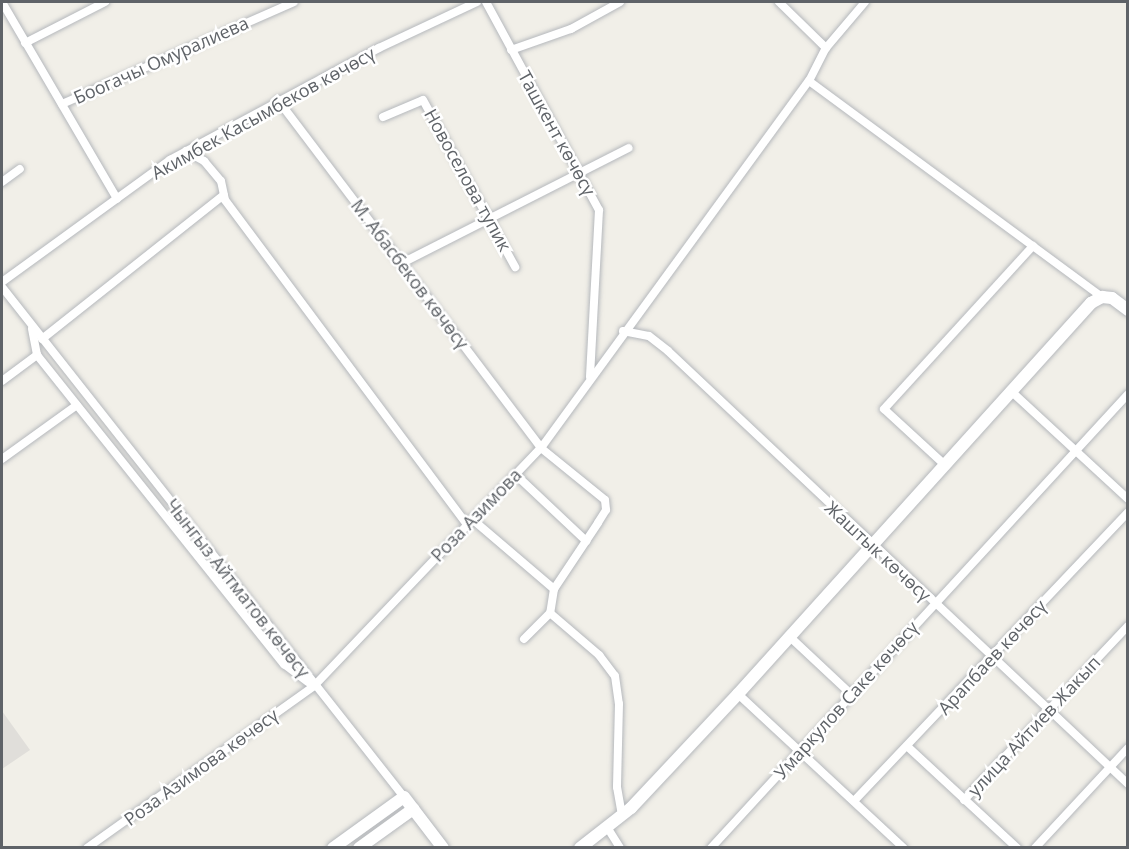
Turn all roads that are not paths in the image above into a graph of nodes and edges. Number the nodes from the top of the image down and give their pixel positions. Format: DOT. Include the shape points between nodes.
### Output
graph roads {
  1 [pos="2,2"];
  2 [pos="105,2"];
  3 [pos="294,2"];
  4 [pos="477,2"];
  5 [pos="486,2"];
  6 [pos="620,2"];
  7 [pos="779,2"];
  8 [pos="865,2"];
  9 [pos="25,43"];
  10 [pos="826,48"];
  11 [pos="511,50"];
  12 [pos="809,81"];
  13 [pos="278,100"];
  14 [pos="62,104"];
  15 [pos="383,117"];
  16 [pos="629,148"];
  17 [pos="186,151"];
  18 [pos="20,169"];
  19 [pos="578,172"];
  20 [pos="2,182"];
  21 [pos="224,195"];
  22 [pos="117,200"];
  23 [pos="489,218"];
  24 [pos="1033,246"];
  25 [pos="402,263"];
  26 [pos="516,267"];
  27 [pos="2,285"];
  28 [pos="1102,297"];
  29 [pos="1128,309"];
  30 [pos="32,328"];
  31 [pos="623,332"];
  32 [pos="42,339"];
  33 [pos="37,355"];
  34 [pos="590,379"];
  35 [pos="2,381"];
  36 [pos="1012,392"];
  37 [pos="1128,394"];
  38 [pos="76,405"];
  39 [pos="541,448"];
  40 [pos="1076,451"];
  41 [pos="2,459"];
  42 [pos="946,466"];
  43 [pos="515,474"];
  44 [pos="1128,499"];
  45 [pos="1128,512"];
  46 [pos="469,522"];
  47 [pos="586,541"];
  48 [pos="872,547"];
  49 [pos="554,589"];
  50 [pos="934,604"];
  51 [pos="550,613"];
  52 [pos="1128,626"];
  53 [pos="790,637"];
  54 [pos="524,639"];
  55 [pos="992,657"];
  56 [pos="314,686"];
  57 [pos="738,694"];
  58 [pos="852,695"];
  59 [pos="1049,711"];
  60 [pos="908,747"];
  61 [pos="1128,748"];
  62 [pos="800,751"];
  63 [pos="1110,768"];
  64 [pos="1128,784"];
  65 [pos="404,797"];
  66 [pos="964,800"];
  67 [pos="854,801"];
  68 [pos="413,809"];
  69 [pos="622,815"];
  70 [pos="607,827"];
  71 [pos="87,848"];
  72 [pos="333,848"];
  73 [pos="359,848"];
  74 [pos="443,848"];
  75 [pos="580,848"];
  76 [pos="620,848"];
  77 [pos="711,848"];
  78 [pos="904,848"];
  79 [pos="1017,848"];
  80 [pos="1035,848"];
  1 -- 9 [label="street"];
  2 -- 9 [label="street"];
  3 -- 14 [label="street, Боогачы Омуралиева"];
  4 -- 13 [label="street, Акимбек Касымбеков көчөсү"];
  5 -- 11 [label="street, Ташкент көчөсү"];
  6 -- 11 [label="street" via="571,29"];
  7 -- 10 [label="street"];
  8 -- 10 [label="street, Роза Азимова"];
  9 -- 14 [label="street"];
  10 -- 12 [label="street, Роза Азимова"];
  11 -- 19 [label="street, Ташкент көчөсү"];
  12 -- 24 [label="street"];
  12 -- 31 [label="street, Роза Азимова"];
  13 -- 17 [label="street, Акимбек Касымбеков көчөсү"];
  13 -- 25 [label="street, М. Абасбеков көчөсү"];
  14 -- 22 [label="street"];
  15 -- 23 [label="street, Новоселова тупик" via="423,100"];
  16 -- 19 [label="street"];
  17 -- 21 [label="street" via="204,161 221,181"];
  17 -- 22 [label="street, Акимбек Касымбеков көчөсү"];
  18 -- 20 [label="street"];
  19 -- 23 [label="street"];
  19 -- 34 [label="street, Ташкент көчөсү" via="599,210"];
  21 -- 32 [label="street"];
  21 -- 46 [label="street"];
  22 -- 27 [label="street, Акимбек Касымбеков көчөсү"];
  23 -- 25 [label="street"];
  23 -- 26 [label="street, Новоселова тупик"];
  24 -- 28 [label="street"];
  24 -- 42 [label="street" via="884,409"];
  25 -- 39 [label="street, М. Абасбеков көчөсү"];
  27 -- 30 [label="street, Чынгыз Айтматов көчөсү"];
  28 -- 29 [label="main road" via="1112,298"];
  28 -- 36 [label="main road" via="1091,303"];
  30 -- 32 [label="street, Чынгыз Айтматов көчөсү"];
  30 -- 33 [label="street, Чынгыз Айтматов көчөсү"];
  31 -- 34 [label="street, Роза Азимова"];
  31 -- 48 [label="street, Жаштык көчөсү" via="649,336 668,351"];
  32 -- 56 [label="street, Чынгыз Айтматов көчөсү" via="295,656"];
  33 -- 35 [label="street"];
  33 -- 38 [label="street, Чынгыз Айтматов көчөсү"];
  34 -- 39 [label="street, Роза Азимова"];
  36 -- 40 [label="street"];
  36 -- 42 [label="main road"];
  37 -- 40 [label="street, Умаркулов Саке көчөсү"];
  38 -- 41 [label="street"];
  38 -- 56 [label="street, Чынгыз Айтматов көчөсү" via="284,664"];
  39 -- 43 [label="street, Роза Азимова"];
  39 -- 47 [label="street, М. Абасбеков көчөсү" via="605,500 606,510"];
  40 -- 44 [label="street"];
  40 -- 50 [label="street, Умаркулов Саке көчөсү"];
  42 -- 48 [label="main road"];
  43 -- 46 [label="street, Роза Азимова"];
  43 -- 47 [label="street"];
  45 -- 55 [label="street, Арапбаев көчөсү"];
  46 -- 49 [label="street"];
  46 -- 56 [label="street, Роза Азимова"];
  47 -- 49 [label="street, М. Абасбеков көчөсү"];
  48 -- 50 [label="street, Жаштык көчөсү"];
  48 -- 53 [label="main road"];
  49 -- 51 [label="street"];
  50 -- 55 [label="street, Жаштык көчөсү"];
  50 -- 58 [label="street, Умаркулов Саке көчөсү"];
  51 -- 54 [label="street"];
  51 -- 69 [label="street" via="599,655 615,676 619,704 617,787"];
  52 -- 59 [label="street, улица Айтиев Жакып"];
  53 -- 57 [label="main road"];
  53 -- 58 [label="street"];
  55 -- 59 [label="street, Жаштык көчөсү"];
  55 -- 60 [label="street, Арапбаев көчөсү"];
  56 -- 65 [label="street"];
  56 -- 71 [label="street, Роза Азимова көчөсү"];
  57 -- 62 [label="street"];
  57 -- 69 [label="main road"];
  58 -- 62 [label="street, Умаркулов Саке көчөсү"];
  59 -- 63 [label="street, Жаштык көчөсү"];
  59 -- 66 [label="street, улица Айтиев Жакып"];
  60 -- 66 [label="street"];
  60 -- 67 [label="street, Арапбаев көчөсү"];
  61 -- 63 [label="street"];
  62 -- 67 [label="street"];
  62 -- 77 [label="street, Умаркулов Саке көчөсү"];
  63 -- 64 [label="street, Жаштык көчөсү"];
  63 -- 80 [label="street"];
  65 -- 68 [label="main road"];
  65 -- 72 [label="main road"];
  66 -- 79 [label="street"];
  67 -- 78 [label="street"];
  68 -- 73 [label="main road"];
  68 -- 74 [label="main road"];
  69 -- 70 [label="main road"];
  70 -- 75 [label="main road"];
  70 -- 76 [label="street"];
}
